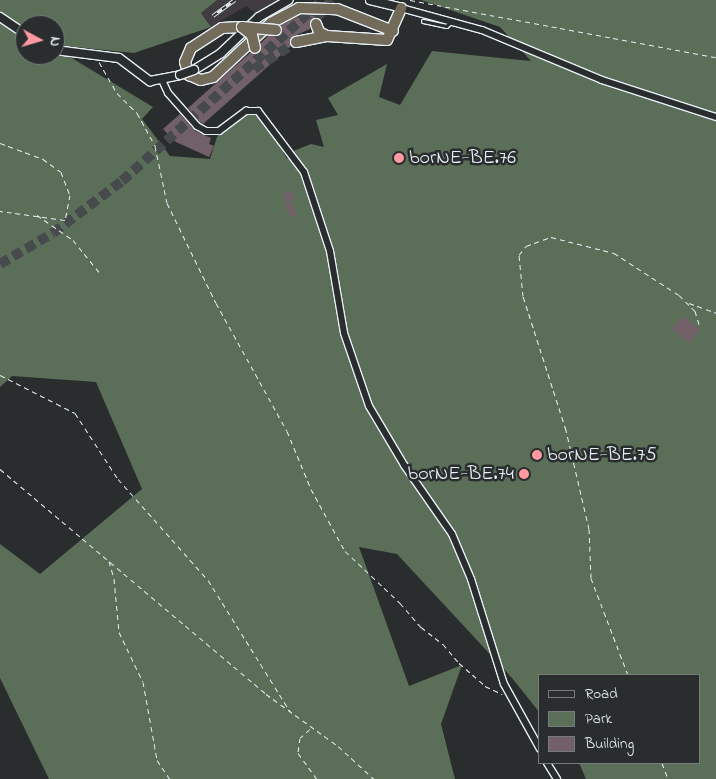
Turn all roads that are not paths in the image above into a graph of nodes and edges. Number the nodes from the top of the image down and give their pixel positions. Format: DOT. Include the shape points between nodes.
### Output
graph roads {
  1 [pos="288,0"];
  2 [pos="370,0"];
  3 [pos="401,8"];
  4 [pos="0,17"];
  5 [pos="423,21"];
  6 [pos="452,21"];
  7 [pos="316,24"];
  8 [pos="15,27"];
  9 [pos="242,27"];
  10 [pos="276,30"];
  11 [pos="393,31"];
  12 [pos="327,36"];
  13 [pos="296,42"];
  14 [pos="254,48"];
  15 [pos="65,51"];
  16 [pos="162,80"];
  17 [pos="716,117"];
  18 [pos="538,746"];
  19 [pos="549,764"];
  20 [pos="557,779"];
  1 -- 16 [label="street, bridge" via="259,17 221,53 194,70"];
  2 -- 3 [label="street"];
  3 -- 6 [label="street"];
  3 -- 11 [label="highway"];
  4 -- 8 [label="street"];
  5 -- 6 [label="lane" via="446,26"];
  6 -- 17 [label="street" via="495,35 602,80"];
  7 -- 12 [label="highway" via="319,32"];
  9 -- 10 [label="highway, bridge"];
  9 -- 11 [label="highway" via="222,28 191,48 184,62 189,75 201,80 213,77 271,23 299,8 337,9"];
  9 -- 14 [label="highway, bridge" via="252,36"];
  11 -- 12 [label="highway" via="390,38 383,40"];
  12 -- 13 [label="highway"];
  15 -- 16 [label="street" via="124,60 147,80"];
  16 -- 18 [label="street" via="168,93 193,123 206,132 222,130 247,110 259,112 304,172 330,251 344,333 369,406 399,458 452,534 471,579 500,674"];
  19 -- 20 [label="street"];
}
